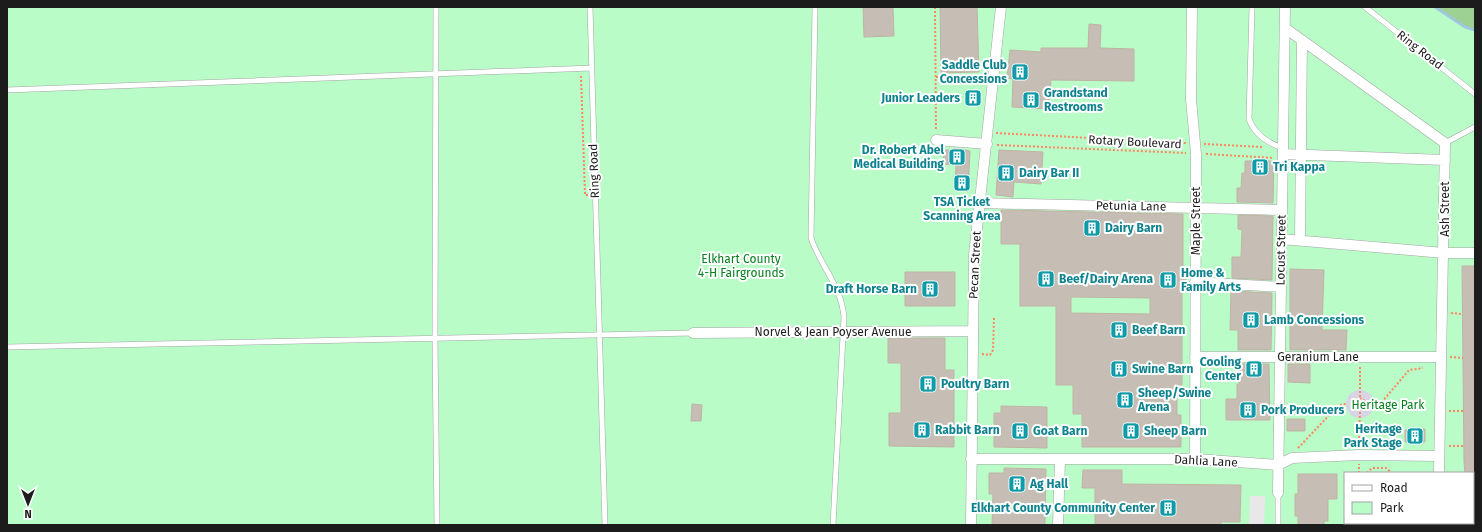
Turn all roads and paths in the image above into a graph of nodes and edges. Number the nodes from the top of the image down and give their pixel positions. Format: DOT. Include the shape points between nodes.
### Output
graph roads {
  1 [pos="436,7"];
  2 [pos="590,7"];
  3 [pos="815,7"];
  4 [pos="935,7"];
  5 [pos="1001,7"];
  6 [pos="1192,7"];
  7 [pos="1252,7"];
  8 [pos="1285,7"];
  9 [pos="1365,7"];
  10 [pos="1285,28"];
  11 [pos="1302,40"];
  12 [pos="581,68"];
  13 [pos="592,68"];
  14 [pos="436,73"];
  15 [pos="994,76"];
  16 [pos="936,77"];
  17 [pos="7,90"];
  18 [pos="1475,94"];
  19 [pos="1475,127"];
  20 [pos="989,133"];
  21 [pos="936,136"];
  22 [pos="1445,143"];
  23 [pos="987,144"];
  24 [pos="1196,149"];
  25 [pos="1283,153"];
  26 [pos="1301,154"];
  27 [pos="1445,160"];
  28 [pos="595,195"];
  29 [pos="979,203"];
  30 [pos="1196,208"];
  31 [pos="1282,210"];
  32 [pos="1282,239"];
  33 [pos="1300,240"];
  34 [pos="1444,253"];
  35 [pos="1475,253"];
  36 [pos="1195,282"];
  37 [pos="1281,287"];
  38 [pos="994,316"];
  39 [pos="843,331"];
  40 [pos="973,331"];
  41 [pos="693,333"];
  42 [pos="599,334"];
  43 [pos="435,338"];
  44 [pos="7,347"];
  45 [pos="972,354"];
  46 [pos="1195,357"];
  47 [pos="1280,357"];
  48 [pos="1360,357"];
  49 [pos="1440,357"];
  50 [pos="1424,368"];
  51 [pos="1360,398"];
  52 [pos="1346,404"];
  53 [pos="1366,404"];
  54 [pos="1360,409"];
  55 [pos="1440,412"];
  56 [pos="1464,412"];
  57 [pos="1464,446"];
  58 [pos="1439,451"];
  59 [pos="1359,455"];
  60 [pos="1292,458"];
  61 [pos="971,459"];
  62 [pos="1060,459"];
  63 [pos="1195,459"];
  64 [pos="1278,465"];
  65 [pos="1359,472"];
  66 [pos="1368,472"];
  67 [pos="1391,472"];
  68 [pos="1439,472"];
  69 [pos="1278,493"];
  70 [pos="437,525"];
  71 [pos="605,525"];
  72 [pos="833,525"];
  73 [pos="971,525"];
  74 [pos="1058,525"];
  75 [pos="1278,525"];
  1 -- 14 [label="lane"];
  2 -- 13 [label="lane, Ring Road"];
  3 -- 39 [label="lane" via="811,238 815,251 840,295 844,317"];
  4 -- 16 [label="path"];
  5 -- 15 [label="street, Pecan Street"];
  6 -- 24 [label="street, Maple Street" via="1191,99"];
  7 -- 25 [label="lane" via="1249,119 1253,129 1261,137"];
  8 -- 10 [label="street, Locust Street"];
  9 -- 18 [label="lane, Ring Road"];
  10 -- 11 [label="street"];
  10 -- 25 [label="street, Locust Street"];
  11 -- 22 [label="street"];
  11 -- 26 [label="street"];
  12 -- 13 [label="lane"];
  12 -- 14 [label="lane"];
  12 -- 28 [label="path" via="585,195"];
  13 -- 28 [label="lane, Ring Road"];
  14 -- 17 [label="lane"];
  14 -- 43 [label="lane"];
  15 -- 16 [label="path"];
  15 -- 20 [label="street, Pecan Street"];
  16 -- 21 [label="path"];
  19 -- 22 [label="lane"];
  20 -- 23 [label="street, Pecan Street"];
  20 -- 24 [label="path"];
  21 -- 23 [label="street"];
  22 -- 27 [label="street, Ash Street"];
  23 -- 24 [label="path, Rotary Boulevard"];
  23 -- 29 [label="street, Pecan Street"];
  24 -- 25 [label="path, Rotary Boulevard"];
  24 -- 25 [label="path"];
  24 -- 30 [label="street, Maple Street"];
  25 -- 26 [label="street"];
  25 -- 31 [label="street, Locust Street"];
  26 -- 27 [label="street"];
  26 -- 33 [label="street"];
  27 -- 34 [label="street, Ash Street"];
  28 -- 42 [label="lane, Ring Road"];
  29 -- 30 [label="street, Petunia Lane"];
  29 -- 40 [label="street, Pecan Street" via="974,255"];
  30 -- 31 [label="street, Petunia Lane"];
  30 -- 36 [label="street, Maple Street"];
  31 -- 32 [label="street, Locust Street"];
  32 -- 33 [label="street"];
  32 -- 37 [label="street, Locust Street"];
  33 -- 34 [label="street"];
  34 -- 35 [label="street"];
  34 -- 49 [label="street, Ash Street"];
  36 -- 37 [label="street"];
  36 -- 46 [label="street, Maple Street"];
  37 -- 47 [label="street, Locust Street"];
  38 -- 45 [label="path" via="992,353"];
  39 -- 40 [label="street, Norvel & Jean Poyser Avenue"];
  39 -- 41 [label="street, Norvel & Jean Poyser Avenue"];
  39 -- 72 [label="lane"];
  40 -- 45 [label="street, Pecan Street"];
  41 -- 42 [label="lane"];
  42 -- 43 [label="lane"];
  42 -- 71 [label="lane, Ring Road"];
  43 -- 44 [label="lane"];
  43 -- 70 [label="lane"];
  45 -- 61 [label="street, Pecan Street"];
  46 -- 47 [label="street, Geranium Lane"];
  46 -- 63 [label="street, Maple Street"];
  47 -- 48 [label="street, Geranium Lane"];
  47 -- 64 [label="street, Locust Street"];
  48 -- 49 [label="street, Geranium Lane"];
  48 -- 51 [label="path"];
  49 -- 55 [label="street, Ash Street"];
  50 -- 53 [label="path" via="1410,370 1381,404"];
  51 -- 53 [label="path"];
  51 -- 54 [label="path" via="1355,404"];
  52 -- 60 [label="path" via="1335,409 1299,446"];
  53 -- 54 [label="path"];
  54 -- 59 [label="path"];
  55 -- 56 [label="path"];
  55 -- 58 [label="street, Ash Street"];
  57 -- 58 [label="path"];
  58 -- 59 [label="street"];
  58 -- 68 [label="street, Ash Street"];
  59 -- 60 [label="street"];
  59 -- 65 [label="path"];
  60 -- 64 [label="street"];
  61 -- 62 [label="street, Dahlia Lane"];
  61 -- 73 [label="street, Pecan Street"];
  62 -- 63 [label="street, Dahlia Lane"];
  62 -- 74 [label="street"];
  63 -- 64 [label="street, Dahlia Lane"];
  64 -- 69 [label="street, Locust Street"];
  66 -- 67 [label="path" via="1372,468 1386,468"];
  69 -- 75 [label="lane"];
}
